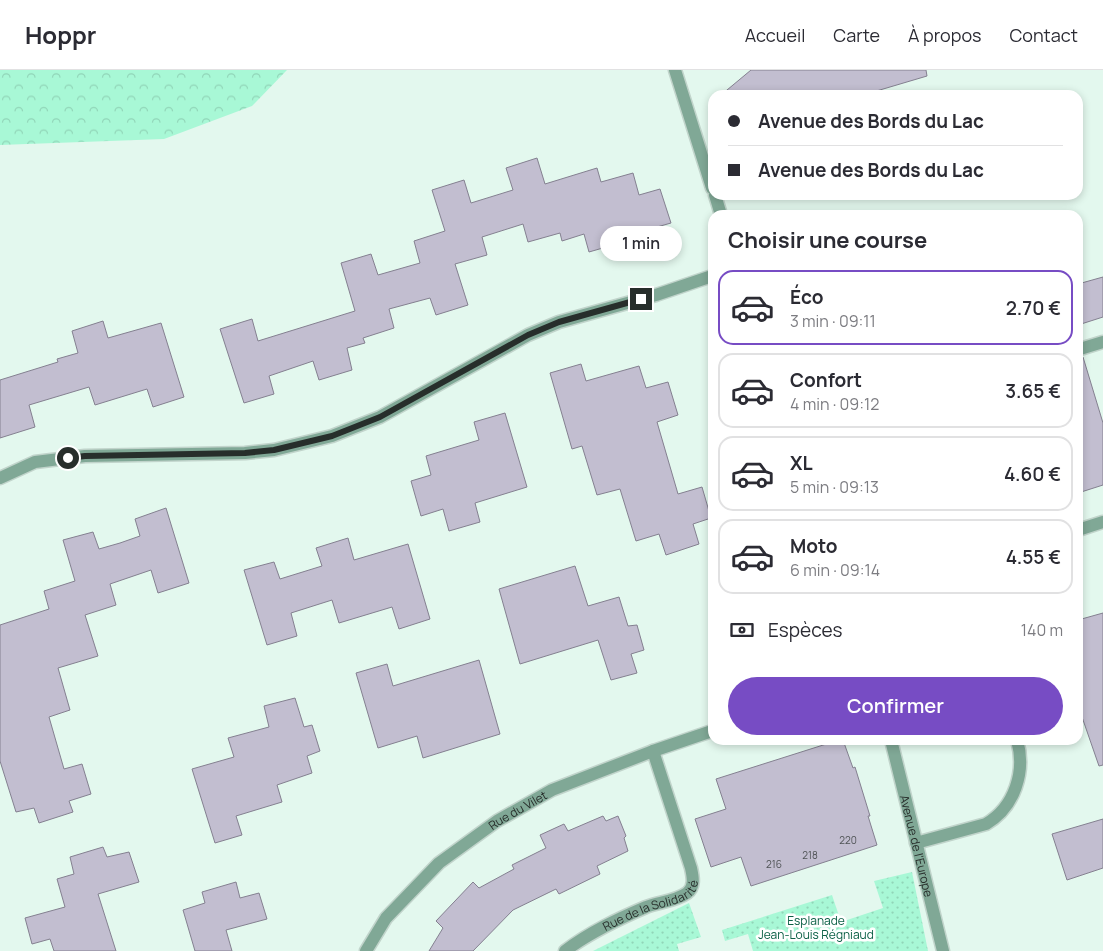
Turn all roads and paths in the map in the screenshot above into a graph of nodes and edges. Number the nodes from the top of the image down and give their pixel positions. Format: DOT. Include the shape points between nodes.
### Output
graph roads {
  1 [pos="675,70"];
  2 [pos="708,175"];
  3 [pos="708,277"];
  4 [pos="1103,342"];
  5 [pos="1083,348"];
  6 [pos="0,478"];
  7 [pos="1103,522"];
  8 [pos="1083,528"];
  9 [pos="708,732"];
  10 [pos="892,745"];
  11 [pos="1018,745"];
  12 [pos="653,750"];
  13 [pos="916,844"];
  14 [pos="366,951"];
  15 [pos="565,951"];
  16 [pos="943,951"];
  1 -- 2 [label="street"];
  3 -- 6 [label="street" via="551,325 380,417 332,436 274,450 245,453 85,456 35,462"];
  4 -- 5 [label="street"];
  7 -- 8 [label="street"];
  9 -- 12 [label="street, Rue du Vilet"];
  10 -- 13 [label="street, Avenue de l'Europe"];
  11 -- 13 [label="street" via="1021,765 1019,780 996,818 986,824"];
  12 -- 14 [label="street, Rue du Vilet" via="552,790 497,821 440,864 386,918"];
  12 -- 15 [label="street, Rue de la Solidarité" via="691,868 692,887 687,893 606,925"];
  13 -- 16 [label="street, Avenue de l'Europe"];
}
